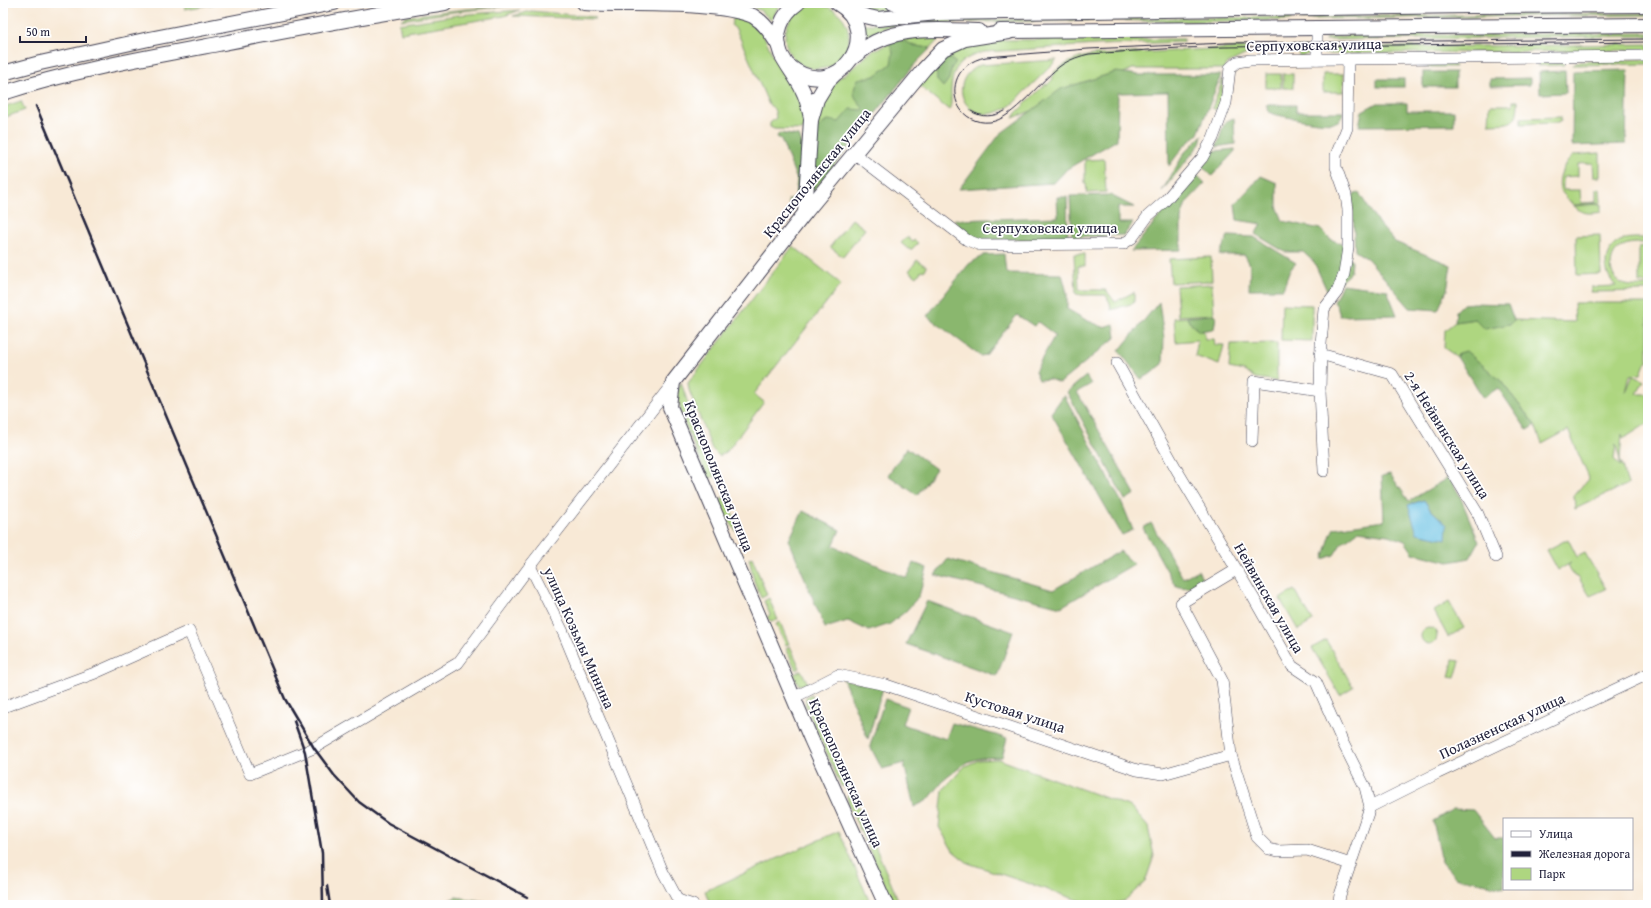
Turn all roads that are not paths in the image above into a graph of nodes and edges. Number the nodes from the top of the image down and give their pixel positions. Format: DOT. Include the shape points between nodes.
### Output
graph roads {
  1 [pos="334,3"];
  2 [pos="445,3"];
  3 [pos="584,3"];
  4 [pos="798,3"];
  5 [pos="893,3"];
  6 [pos="841,5"];
  7 [pos="1648,5"];
  8 [pos="937,13"];
  9 [pos="1648,25"];
  10 [pos="1317,29"];
  11 [pos="1009,32"];
  12 [pos="779,46"];
  13 [pos="1648,56"];
  14 [pos="852,58"];
  15 [pos="1317,59"];
  16 [pos="1348,59"];
  17 [pos="789,66"];
  18 [pos="3,73"];
  19 [pos="836,73"];
  20 [pos="3,92"];
  21 [pos="811,120"];
  22 [pos="855,154"];
  23 [pos="805,213"];
  24 [pos="1320,354"];
  25 [pos="1116,363"];
  26 [pos="673,382"];
  27 [pos="1320,391"];
  28 [pos="656,404"];
  29 [pos="670,407"];
  30 [pos="1252,441"];
  31 [pos="1324,471"];
  32 [pos="1496,557"];
  33 [pos="530,566"];
  34 [pos="1236,570"];
  35 [pos="1648,674"];
  36 [pos="793,698"];
  37 [pos="3,707"];
  38 [pos="1231,755"];
  39 [pos="1370,807"];
  40 [pos="1349,868"];
  41 [pos="693,905"];
  42 [pos="886,905"];
  43 [pos="1341,905"];
  1 -- 18 [label="main road" via="156,37 40,62"];
  2 -- 20 [label="main road" via="153,56"];
  3 -- 12 [label="main road" via="704,4 733,8 755,17 769,30"];
  4 -- 12 [label="main road" via="788,12 780,25"];
  5 -- 8 [label="main road"];
  6 -- 8 [label="main road" via="878,19"];
  6 -- 14 [label="main road" via="854,22 857,44"];
  7 -- 8 [label="main road"];
  9 -- 10 [label="main road"];
  10 -- 11 [label="main road"];
  10 -- 15 [label="street"];
  11 -- 14 [label="main road" via="904,32 875,42"];
  11 -- 22 [label="main road, Краснополянская улица" via="965,40 943,49"];
  12 -- 17 [label="main road"];
  13 -- 16 [label="street, Серпуховская улица"];
  14 -- 19 [label="main road"];
  15 -- 16 [label="street, Серпуховская улица"];
  15 -- 22 [label="street, Серпуховская улица" via="1250,60 1234,64 1229,72 1226,103 1213,138 1202,158 1143,222 1132,238 1123,244 975,244"];
  16 -- 24 [label="street" via="1347,128 1336,155 1336,167 1346,195 1348,210 1348,247 1344,274 1337,292 1324,308"];
  17 -- 19 [label="main road" via="801,74 815,78"];
  17 -- 21 [label="main road" via="808,104"];
  19 -- 21 [label="main road" via="817,99"];
  21 -- 23 [label="main road"];
  22 -- 23 [label="main road, Краснополянская улица"];
  23 -- 26 [label="main road, Краснополянская улица"];
  24 -- 27 [label="street"];
  24 -- 32 [label="street, 2-я Нейвинская улица" via="1392,374 1478,514"];
  25 -- 34 [label="street, Нейвинская улица"];
  26 -- 28 [label="street, улица Козьмы Минина"];
  26 -- 29 [label="main road, Краснополянская улица"];
  27 -- 30 [label="street" via="1254,381"];
  27 -- 31 [label="street"];
  28 -- 29 [label="street"];
  28 -- 33 [label="street, улица Козьмы Минина"];
  29 -- 36 [label="main road, Краснополянская улица"];
  33 -- 37 [label="street" via="458,663 314,748 250,774 189,631 95,673"];
  33 -- 41 [label="street, улица Козьмы Минина" via="563,632 663,872 678,900"];
  34 -- 38 [label="street" via="1181,603 1222,680"];
  34 -- 39 [label="street, Нейвинская улица" via="1292,666 1316,682 1365,787"];
  35 -- 39 [label="street, Полазненская улица"];
  36 -- 38 [label="street, Кустовая улица" via="838,675 886,685 1137,770 1163,774"];
  36 -- 42 [label="main road, Краснополянская улица"];
  38 -- 40 [label="street" via="1256,837 1269,849 1307,850"];
  39 -- 40 [label="street"];
  40 -- 43 [label="street" via="1340,895"];
}
